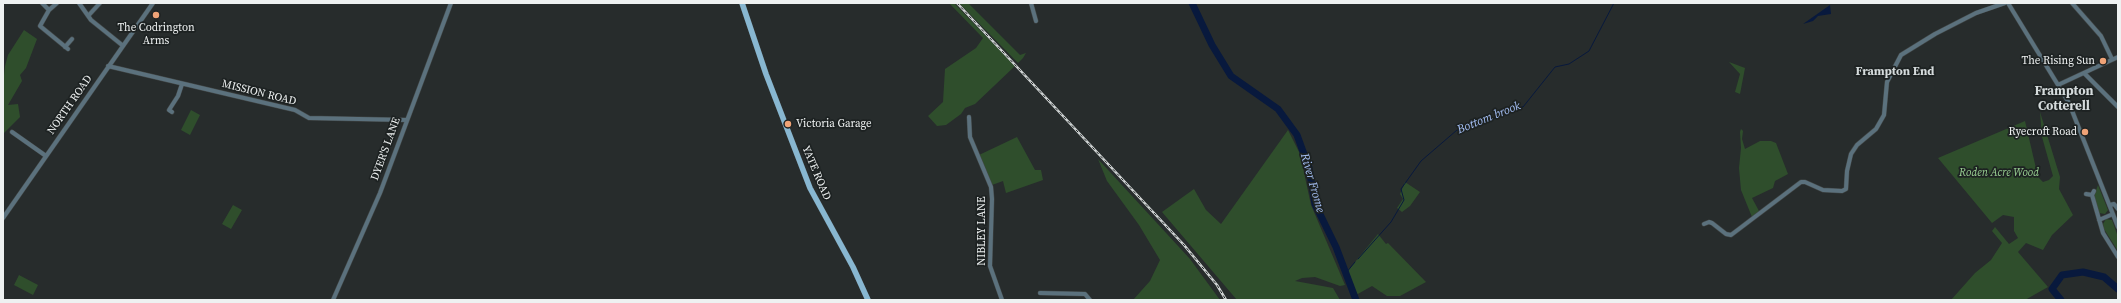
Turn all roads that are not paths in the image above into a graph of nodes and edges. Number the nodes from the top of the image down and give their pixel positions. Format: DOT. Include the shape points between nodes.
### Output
graph roads {
  1 [pos="42,3"];
  2 [pos="57,3"];
  3 [pos="80,3"];
  4 [pos="100,3"];
  5 [pos="153,3"];
  6 [pos="451,3"];
  7 [pos="742,3"];
  8 [pos="1031,3"];
  9 [pos="2005,3"];
  10 [pos="2008,3"];
  11 [pos="2072,3"];
  12 [pos="49,10"];
  13 [pos="88,16"];
  14 [pos="1036,21"];
  15 [pos="72,39"];
  16 [pos="122,45"];
  17 [pos="2118,57"];
  18 [pos="2112,59"];
  19 [pos="108,66"];
  20 [pos="2084,73"];
  21 [pos="182,84"];
  22 [pos="2060,84"];
  23 [pos="2118,107"];
  24 [pos="172,112"];
  25 [pos="969,117"];
  26 [pos="407,120"];
  27 [pos="12,132"];
  28 [pos="46,156"];
  29 [pos="2086,194"];
  30 [pos="2110,205"];
  31 [pos="2118,209"];
  32 [pos="2113,214"];
  33 [pos="3,218"];
  34 [pos="2099,220"];
  35 [pos="1704,224"];
  36 [pos="2118,226"];
  37 [pos="2118,256"];
  38 [pos="1042,292"];
  39 [pos="333,300"];
  40 [pos="868,300"];
  41 [pos="1002,300"];
  42 [pos="1090,300"];
  1 -- 12 [label="street"];
  2 -- 12 [label="street"];
  3 -- 13 [label="street"];
  4 -- 13 [label="street"];
  5 -- 16 [label="street, NORTH ROAD"];
  6 -- 26 [label="street, DYER'S LANE"];
  7 -- 40 [label="main road, YATE ROAD" via="810,188"];
  8 -- 14 [label="street"];
  9 -- 35 [label="street" via="1976,13 1934,34 1902,55 1887,82 1884,115 1876,129 1857,145 1851,154 1846,189 1823,190 1801,182 1731,235 1712,223"];
  10 -- 22 [label="street" via="2044,63"];
  11 -- 18 [label="street" via="2101,36"];
  12 -- 15 [label="street" via="41,23 41,28 67,48"];
  13 -- 16 [label="street"];
  16 -- 19 [label="street, NORTH ROAD"];
  17 -- 18 [label="street"];
  18 -- 20 [label="street"];
  19 -- 21 [label="street, MISSION ROAD"];
  19 -- 28 [label="street, NORTH ROAD"];
  20 -- 22 [label="street"];
  20 -- 23 [label="street"];
  21 -- 24 [label="street" via="169,110"];
  21 -- 26 [label="street, MISSION ROAD" via="295,110 309,118"];
  22 -- 30 [label="street"];
  25 -- 41 [label="street, NIBLEY LANE" via="970,137 990,187 990,266"];
  26 -- 39 [label="street, DYER'S LANE" via="380,193"];
  27 -- 28 [label="street"];
  28 -- 33 [label="street, NORTH ROAD"];
  29 -- 34 [label="street" via="2093,193"];
  30 -- 31 [label="street" via="2114,204"];
  30 -- 32 [label="street"];
  32 -- 34 [label="street"];
  32 -- 36 [label="street"];
  34 -- 37 [label="street" via="2103,233"];
  38 -- 42 [label="street" via="1085,294"];
}
